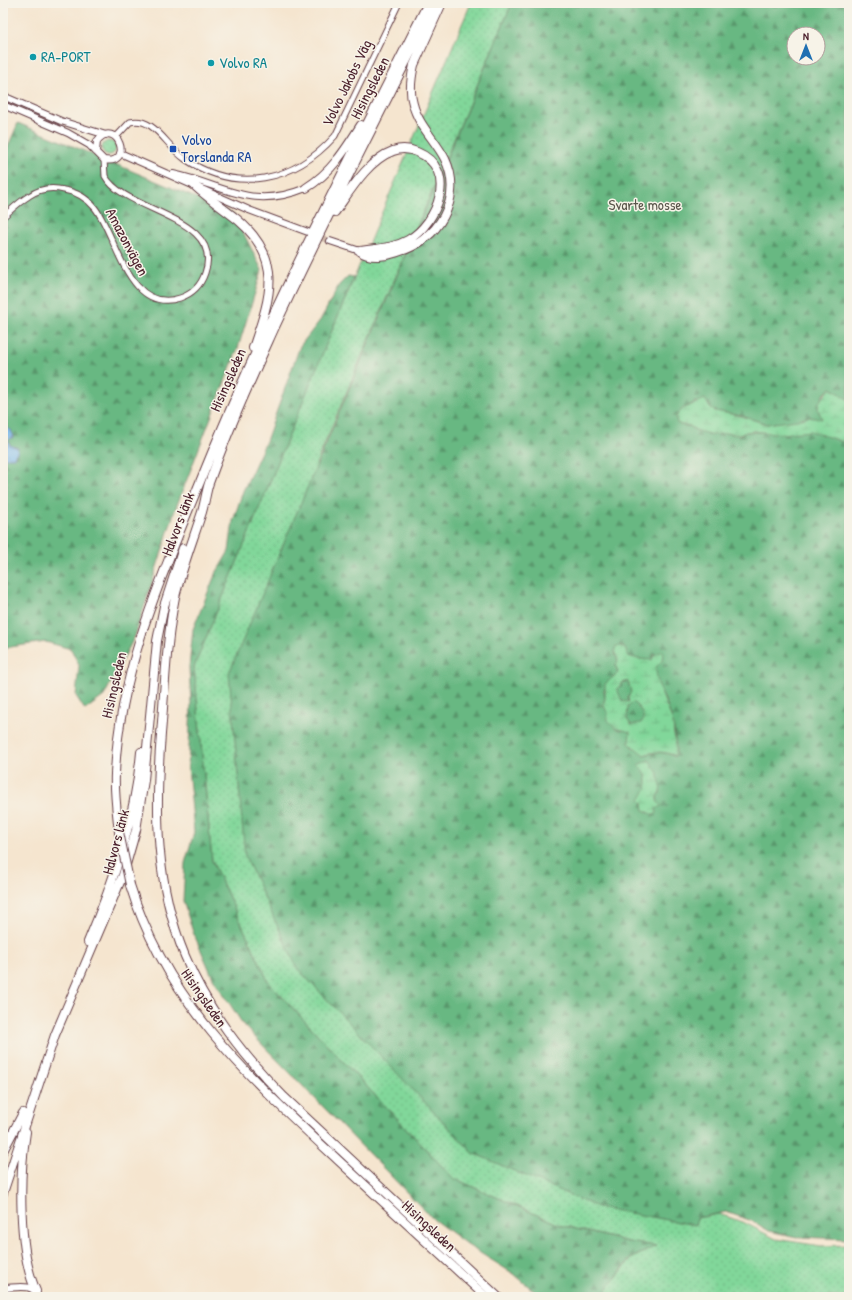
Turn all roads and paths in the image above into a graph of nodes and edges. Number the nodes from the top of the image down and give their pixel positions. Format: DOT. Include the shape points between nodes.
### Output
graph roads {
  1 [pos="399,3"];
  2 [pos="428,3"];
  3 [pos="436,3"];
  4 [pos="442,3"];
  5 [pos="384,92"];
  6 [pos="3,96"];
  7 [pos="3,105"];
  8 [pos="106,135"];
  9 [pos="116,137"];
  10 [pos="96,152"];
  11 [pos="120,154"];
  12 [pos="104,160"];
  13 [pos="160,171"];
  14 [pos="195,186"];
  15 [pos="306,188"];
  16 [pos="3,217"];
  17 [pos="323,227"];
  18 [pos="308,232"];
  19 [pos="330,241"];
  20 [pos="360,251"];
  21 [pos="250,364"];
  22 [pos="208,486"];
  23 [pos="177,539"];
  24 [pos="31,1105"];
  25 [pos="23,1113"];
  26 [pos="3,1152"];
  27 [pos="3,1177"];
  28 [pos="3,1192"];
  29 [pos="3,1288"];
  30 [pos="3,1292"];
  31 [pos="38,1295"];
  32 [pos="8,1297"];
  33 [pos="486,1297"];
  34 [pos="498,1297"];
  1 -- 9 [label="street, Volvo Jakobs Väg" via="335,136 322,150 298,165 257,180 237,180 212,173 184,158 151,125 142,121 130,122"];
  2 -- 5 [label="highway, Hisingsleden"];
  3 -- 17 [label="highway, Hisingsleden"];
  4 -- 20 [label="highway" via="414,65 411,96 418,118 442,154 449,170 452,186 449,203 439,225 424,240 412,247 384,255 364,254"];
  5 -- 15 [label="highway" via="375,98 337,161 322,178"];
  5 -- 21 [label="highway, Hisingsleden" via="304,248"];
  6 -- 8 [label="street" via="61,121"];
  7 -- 10 [label="street" via="68,133"];
  8 -- 9 [label="street"];
  8 -- 10 [label="street" via="97,141"];
  9 -- 11 [label="street" via="121,145"];
  10 -- 12 [label="street"];
  11 -- 12 [label="street" via="113,160"];
  11 -- 13 [label="street"];
  12 -- 16 [label="street, Amazonvägen" via="105,176 117,189 131,199 183,224 202,242 206,254 206,269 200,283 189,294 175,300 164,300 150,296 137,286 129,276 98,212 87,200 74,192 54,189 39,191 23,200"];
  13 -- 14 [label="street"];
  13 -- 15 [label="street" via="239,194 263,198 286,195"];
  14 -- 18 [label="street"];
  14 -- 21 [label="highway" via="251,233 269,266 271,285 266,312 249,358"];
  17 -- 20 [label="highway" via="364,173 380,158 401,150 410,150 425,156 434,166 440,184 437,208 428,222 414,236 396,246"];
  17 -- 22 [label="highway, Hisingsleden" via="253,375"];
  19 -- 20 [label="street"];
  21 -- 23 [label="highway, Hisingsleden"];
  22 -- 24 [label="highway, Halvors länk" via="164,606 154,661 144,780 131,850 118,888 57,1028"];
  22 -- 34 [label="highway, Hisingsleden" via="175,597 170,626 157,797 158,844 163,881 184,954 219,1020 254,1067"];
  23 -- 25 [label="highway, Halvors länk" via="174,559 155,623 139,768 125,842 108,895 50,1034"];
  23 -- 33 [label="highway, Hisingsleden, bridge" via="138,646 121,712 115,777 119,832 130,885 148,934 185,998 232,1058"];
  24 -- 28 [label="highway, Halvors länk"];
  24 -- 31 [label="highway" via="22,1164 21,1191 28,1270"];
  25 -- 26 [label="highway"];
  25 -- 27 [label="highway, Halvors länk"];
  29 -- 31 [label="street" via="25,1287"];
  30 -- 32 [label="street"];
}
